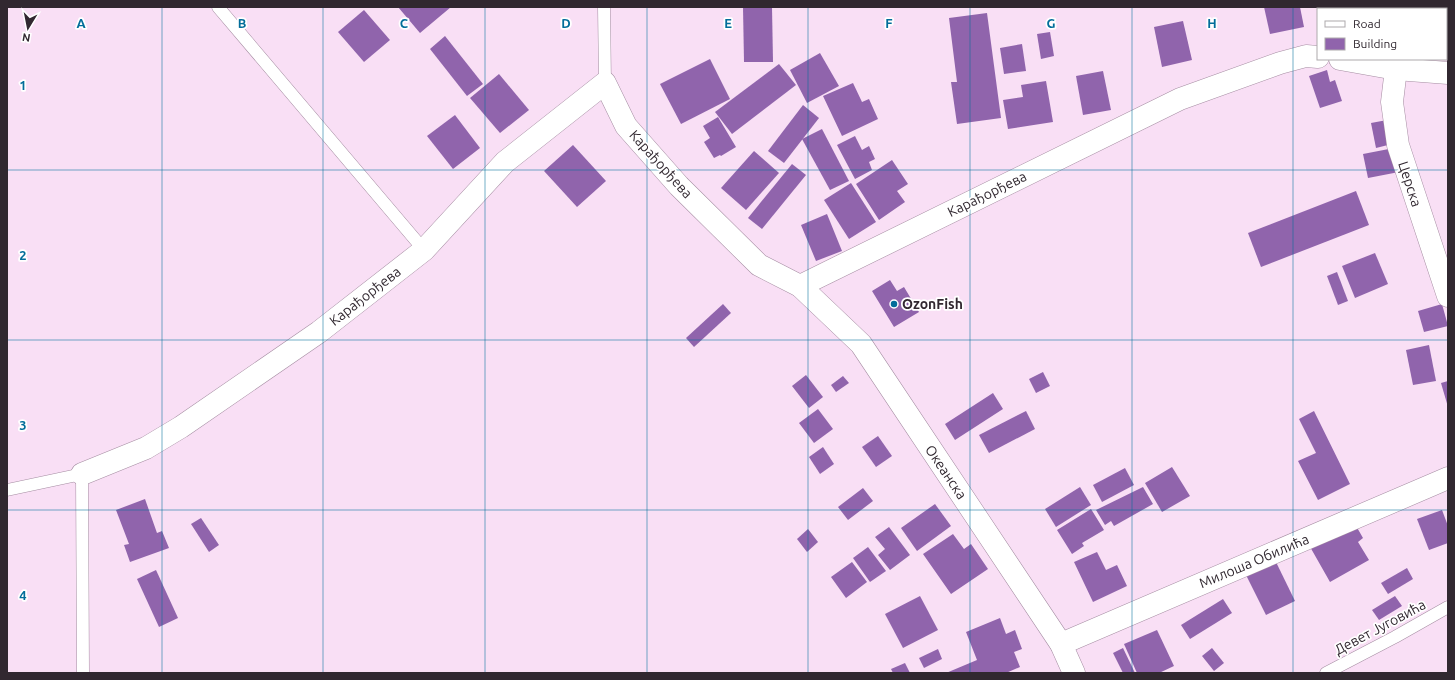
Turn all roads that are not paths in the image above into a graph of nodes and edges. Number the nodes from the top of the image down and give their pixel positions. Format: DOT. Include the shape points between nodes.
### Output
graph roads {
  1 [pos="218,7"];
  2 [pos="604,7"];
  3 [pos="1317,57"];
  4 [pos="1346,60"];
  5 [pos="1396,69"];
  6 [pos="1448,73"];
  7 [pos="605,83"];
  8 [pos="424,250"];
  9 [pos="800,286"];
  10 [pos="1448,296"];
  11 [pos="82,474"];
  12 [pos="1448,478"];
  13 [pos="7,490"];
  14 [pos="1448,607"];
  15 [pos="1061,644"];
  16 [pos="83,673"];
  17 [pos="1074,673"];
  18 [pos="1326,673"];
  1 -- 8 [label="lane"];
  2 -- 7 [label="lane"];
  3 -- 9 [label="street, Карађорђева" via="1306,56 1280,63 1180,99"];
  4 -- 5 [label="street"];
  5 -- 6 [label="street"];
  5 -- 10 [label="street, Церска" via="1392,102 1398,145"];
  7 -- 8 [label="street, Карађорђева" via="505,162"];
  7 -- 9 [label="street, Карађорђева" via="626,126 679,186 759,265"];
  8 -- 11 [label="street, Карађорђева" via="319,332 181,427 146,448"];
  9 -- 15 [label="street, Океанска" via="861,344"];
  11 -- 13 [label="lane"];
  11 -- 16 [label="lane"];
  12 -- 15 [label="street, Милоша Обилића"];
  14 -- 18 [label="lane, Девет Југовића"];
  15 -- 17 [label="street, Океанска"];
}
